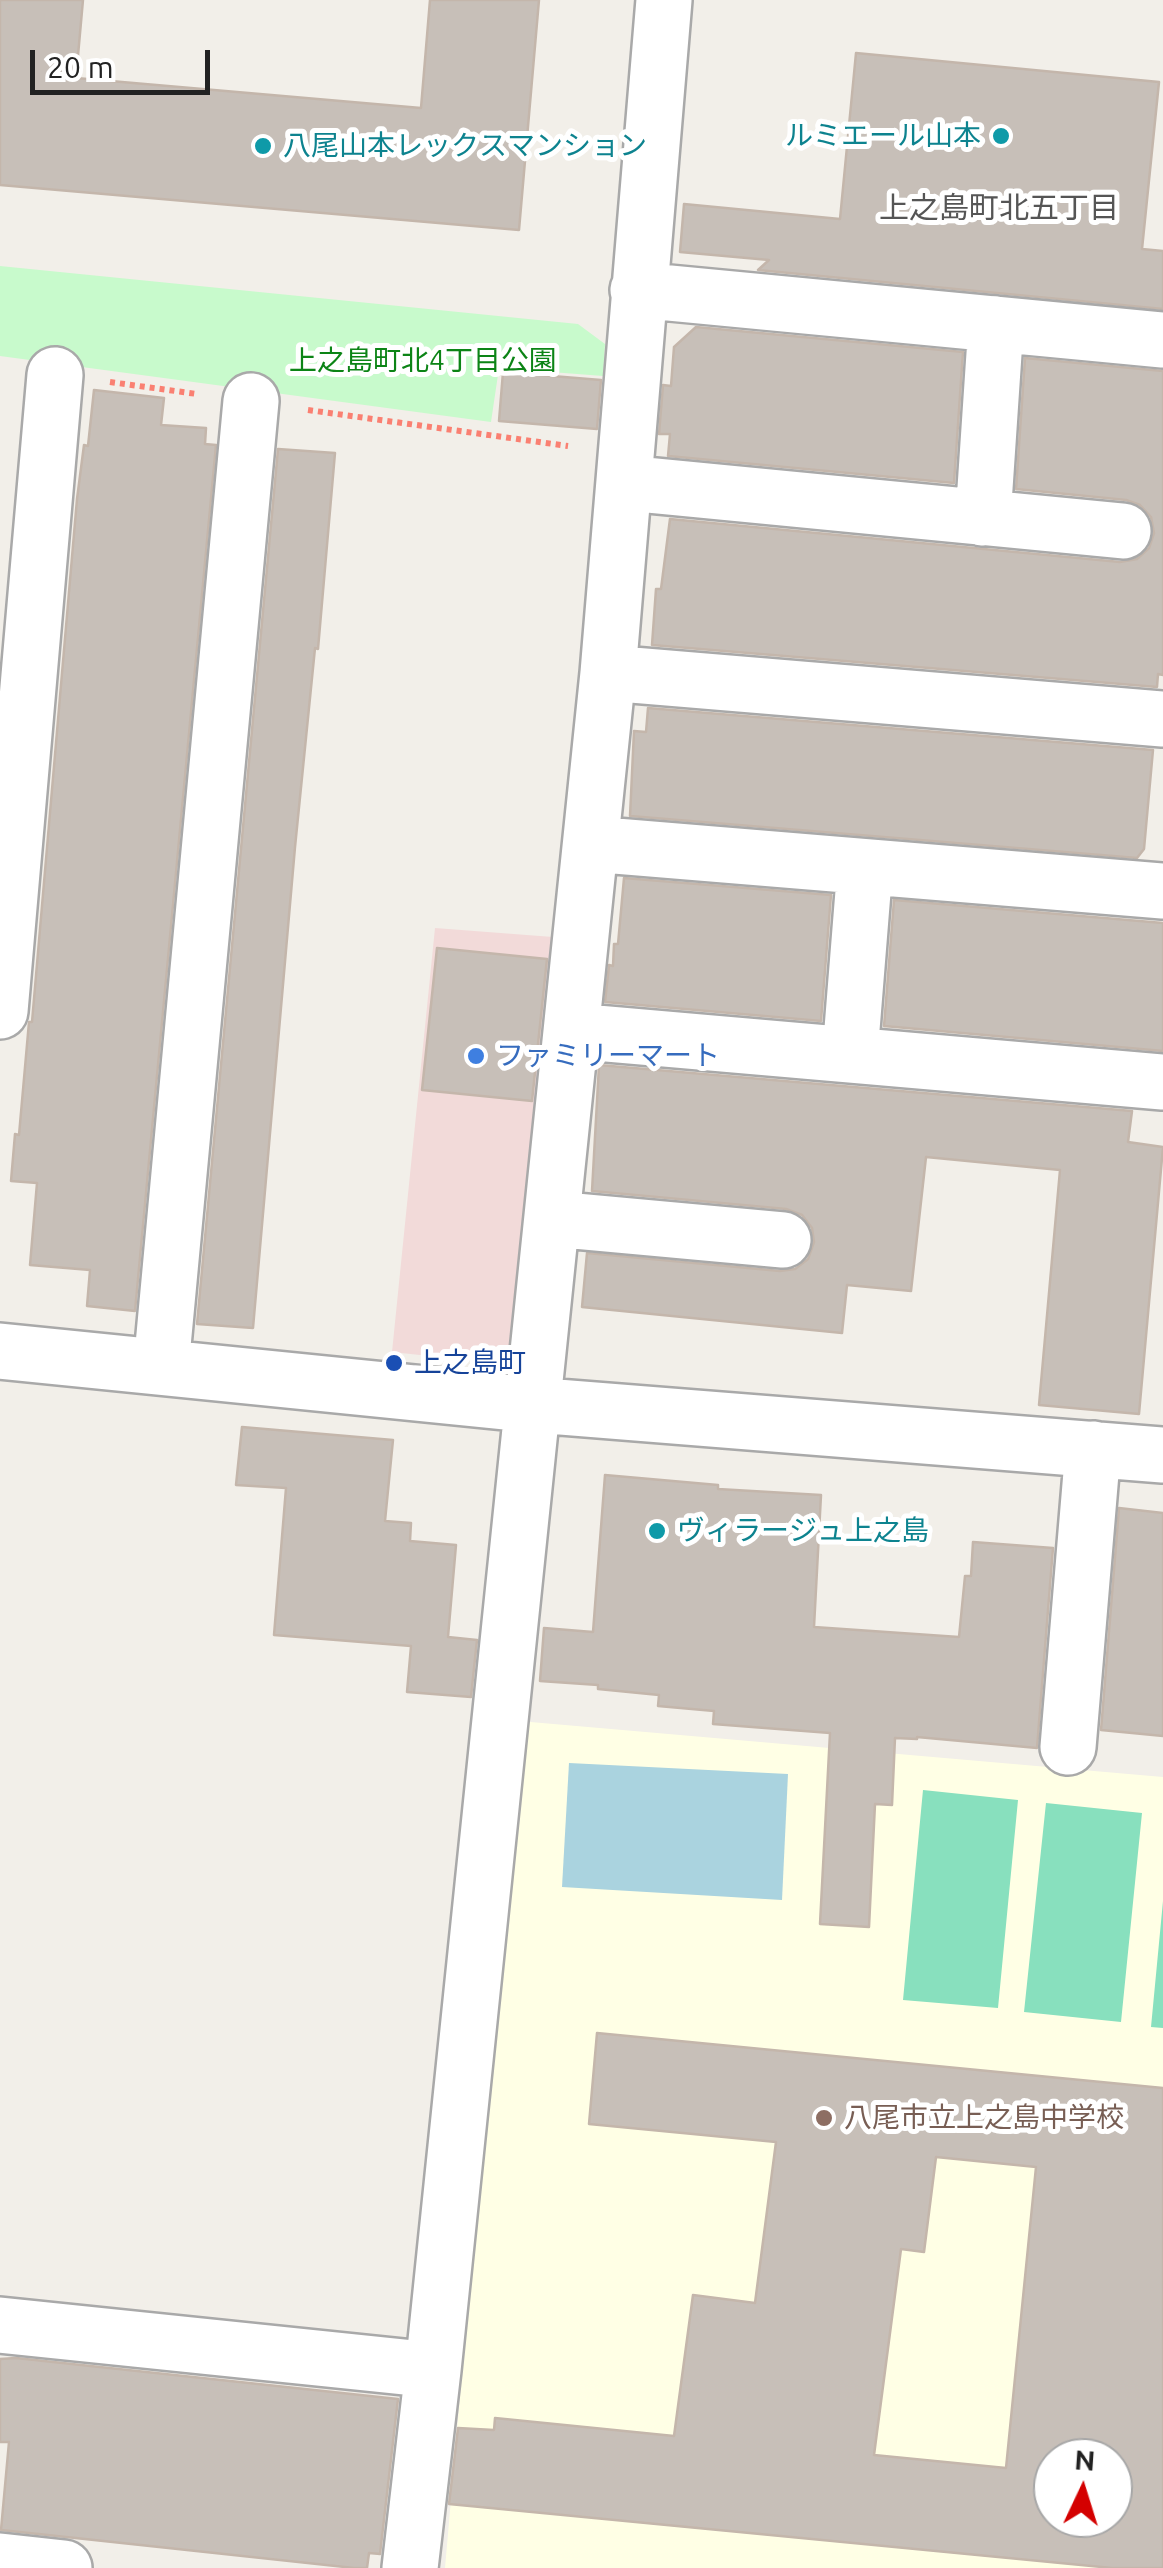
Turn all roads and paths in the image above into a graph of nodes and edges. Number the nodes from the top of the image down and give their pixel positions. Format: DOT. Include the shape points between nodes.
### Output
graph roads {
  1 [pos="664,0"];
  2 [pos="638,290"];
  3 [pos="996,324"];
  4 [pos="1163,340"];
  5 [pos="55,375"];
  6 [pos="251,402"];
  7 [pos="627,469"];
  8 [pos="983,518"];
  9 [pos="1123,531"];
  10 [pos="608,673"];
  11 [pos="1163,718"];
  12 [pos="591,844"];
  13 [pos="866,867"];
  14 [pos="1163,890"];
  15 [pos="0,1011"];
  16 [pos="573,1031"];
  17 [pos="850,1054"];
  18 [pos="1163,1082"];
  19 [pos="553,1219"];
  20 [pos="784,1240"];
  21 [pos="0,1351"];
  22 [pos="161,1367"];
  23 [pos="534,1405"];
  24 [pos="1093,1450"];
  25 [pos="1163,1455"];
  26 [pos="1068,1747"];
  27 [pos="0,2325"];
  28 [pos="433,2370"];
  29 [pos="0,2561"];
  30 [pos="64,2568"];
  31 [pos="410,2568"];
  1 -- 2 [label="street"];
  2 -- 3 [label="street"];
  2 -- 7 [label="street"];
  3 -- 4 [label="street"];
  3 -- 8 [label="street"];
  5 -- 6 [label="path"];
  5 -- 15 [label="street"];
  6 -- 7 [label="path"];
  6 -- 22 [label="street"];
  7 -- 8 [label="street"];
  7 -- 10 [label="street"];
  8 -- 9 [label="street"];
  10 -- 11 [label="street"];
  10 -- 12 [label="street"];
  12 -- 13 [label="street"];
  12 -- 16 [label="street"];
  13 -- 14 [label="street"];
  13 -- 17 [label="street"];
  16 -- 17 [label="street"];
  16 -- 19 [label="street"];
  17 -- 18 [label="street"];
  19 -- 20 [label="street"];
  19 -- 23 [label="street"];
  21 -- 22 [label="street"];
  22 -- 23 [label="street"];
  23 -- 24 [label="street"];
  23 -- 28 [label="street"];
  24 -- 25 [label="street"];
  24 -- 26 [label="street"];
  27 -- 28 [label="street"];
  28 -- 31 [label="street"];
  29 -- 30 [label="street"];
}
